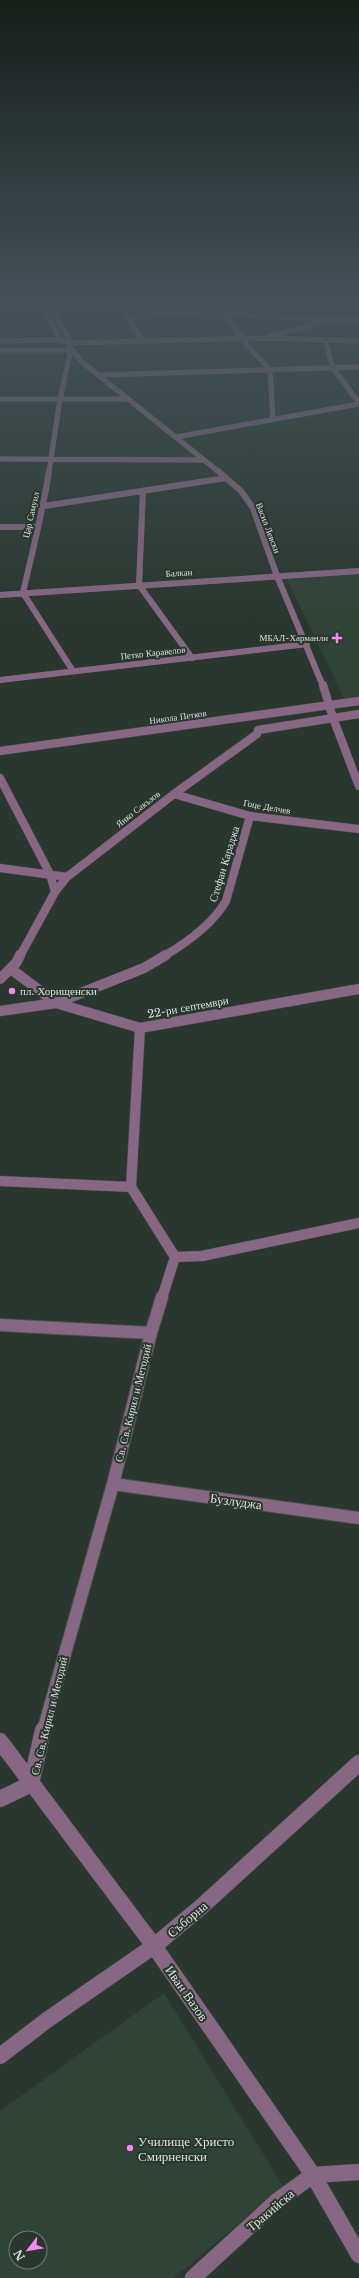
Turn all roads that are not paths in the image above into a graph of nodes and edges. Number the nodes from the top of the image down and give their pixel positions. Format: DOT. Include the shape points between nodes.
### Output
graph roads {
  1 [pos="58,409"];
  2 [pos="140,409"];
  3 [pos="272,409"];
  4 [pos="325,409"];
  5 [pos="273,419"];
  6 [pos="176,437"];
  7 [pos="0,459"];
  8 [pos="50,459"];
  9 [pos="204,460"];
  10 [pos="226,478"];
  11 [pos="143,491"];
  12 [pos="44,506"];
  13 [pos="0,527"];
  14 [pos="36,527"];
  15 [pos="359,571"];
  16 [pos="277,576"];
  17 [pos="139,585"];
  18 [pos="23,593"];
  19 [pos="0,595"];
  20 [pos="307,644"];
  21 [pos="192,658"];
  22 [pos="73,671"];
  23 [pos="0,680"];
  24 [pos="359,701"];
  25 [pos="328,705"];
  26 [pos="359,714"];
  27 [pos="246,716"];
  28 [pos="333,718"];
  29 [pos="258,730"];
  30 [pos="0,751"];
  31 [pos="350,761"];
  32 [pos="359,762"];
  33 [pos="0,778"];
  34 [pos="359,786"];
  35 [pos="174,794"];
  36 [pos="250,816"];
  37 [pos="359,829"];
  38 [pos="0,868"];
  39 [pos="50,874"];
  40 [pos="67,877"];
  41 [pos="54,892"];
  42 [pos="11,969"];
  43 [pos="0,979"];
  44 [pos="359,988"];
  45 [pos="56,1003"];
  46 [pos="0,1011"];
  47 [pos="140,1028"];
  48 [pos="0,1181"];
  49 [pos="131,1187"];
  50 [pos="359,1223"];
  51 [pos="175,1257"];
  52 [pos="0,1325"];
  53 [pos="151,1333"];
  54 [pos="113,1484"];
  55 [pos="359,1518"];
  56 [pos="0,1741"];
  57 [pos="359,1763"];
  58 [pos="31,1784"];
  59 [pos="0,1799"];
  60 [pos="154,1946"];
  61 [pos="0,2056"];
  62 [pos="359,2172"];
  63 [pos="313,2175"];
  64 [pos="359,2255"];
  65 [pos="194,2278"];
  1 -- 8 [label="street, Цар Самуил"];
  2 -- 6 [label="street, Васил Левски"];
  3 -- 5 [label="street"];
  4 -- 5 [label="street"];
  5 -- 6 [label="street"];
  6 -- 9 [label="street, Васил Левски"];
  7 -- 8 [label="street"];
  8 -- 9 [label="street"];
  8 -- 12 [label="street, Цар Самуил"];
  9 -- 10 [label="street, Васил Левски"];
  10 -- 11 [label="street"];
  10 -- 16 [label="street, Васил Левски" via="241,491 253,508"];
  11 -- 12 [label="street"];
  11 -- 17 [label="street"];
  12 -- 14 [label="street, Цар Самуил"];
  13 -- 14 [label="street"];
  14 -- 18 [label="street, Цар Самуил"];
  15 -- 16 [label="street, Балкан"];
  16 -- 17 [label="street, Балкан"];
  16 -- 20 [label="street, Васил Левски"];
  17 -- 18 [label="street, Балкан"];
  17 -- 21 [label="street"];
  18 -- 19 [label="street, Балкан"];
  18 -- 22 [label="street"];
  20 -- 21 [label="street, Петко Каравелов"];
  20 -- 25 [label="street, Васил Левски"];
  21 -- 22 [label="street, Петко Каравелов"];
  22 -- 23 [label="street, Петко Каравелов"];
  24 -- 25 [label="street, Никола Петков"];
  25 -- 27 [label="street, Никола Петков"];
  25 -- 28 [label="street, Васил Левски"];
  26 -- 28 [label="street"];
  27 -- 29 [label="street"];
  27 -- 30 [label="street, Никола Петков"];
  28 -- 29 [label="street"];
  28 -- 31 [label="street, Васил Левски"];
  29 -- 35 [label="street, Янко Сакъзов" via="257,734"];
  31 -- 32 [label="street"];
  31 -- 34 [label="street, Васил Левски"];
  33 -- 39 [label="street"];
  35 -- 36 [label="street, Гоце Делчев"];
  35 -- 40 [label="street, Янко Сакъзов"];
  36 -- 37 [label="street, Гоце Делчев"];
  36 -- 45 [label="street, Стефан Караджа" via="226,901 219,913 202,930 167,956 144,968"];
  38 -- 39 [label="street"];
  39 -- 40 [label="street"];
  39 -- 41 [label="street"];
  40 -- 41 [label="street, Янко Сакъзов"];
  41 -- 42 [label="street, Янко Сакъзов"];
  42 -- 43 [label="street, Янко Сакъзов"];
  42 -- 45 [label="street, 22-ри септември"];
  44 -- 47 [label="street, 22-ри септември"];
  45 -- 46 [label="street, Стефан Караджа"];
  45 -- 47 [label="street, 22-ри септември"];
  47 -- 49 [label="street"];
  48 -- 49 [label="street"];
  49 -- 51 [label="street"];
  50 -- 51 [label="street" via="202,1256"];
  51 -- 53 [label="street, Св. Св. Кирил и Методий"];
  52 -- 53 [label="street"];
  53 -- 54 [label="street, Св. Св. Кирил и Методий"];
  54 -- 55 [label="street, Бузлуджа"];
  54 -- 58 [label="street, Св. Св. Кирил и Методий" via="46,1718"];
  56 -- 58 [label="street, Иван Вазов"];
  57 -- 60 [label="street, Съборна" via="201,1907"];
  58 -- 59 [label="street"];
  58 -- 60 [label="street, Иван Вазов"];
  60 -- 61 [label="street, Съборна"];
  60 -- 63 [label="street, Иван Вазов"];
  62 -- 63 [label="street"];
  63 -- 64 [label="street, Иван Вазов"];
  63 -- 65 [label="street, Тракийска" via="277,2201"];
}
